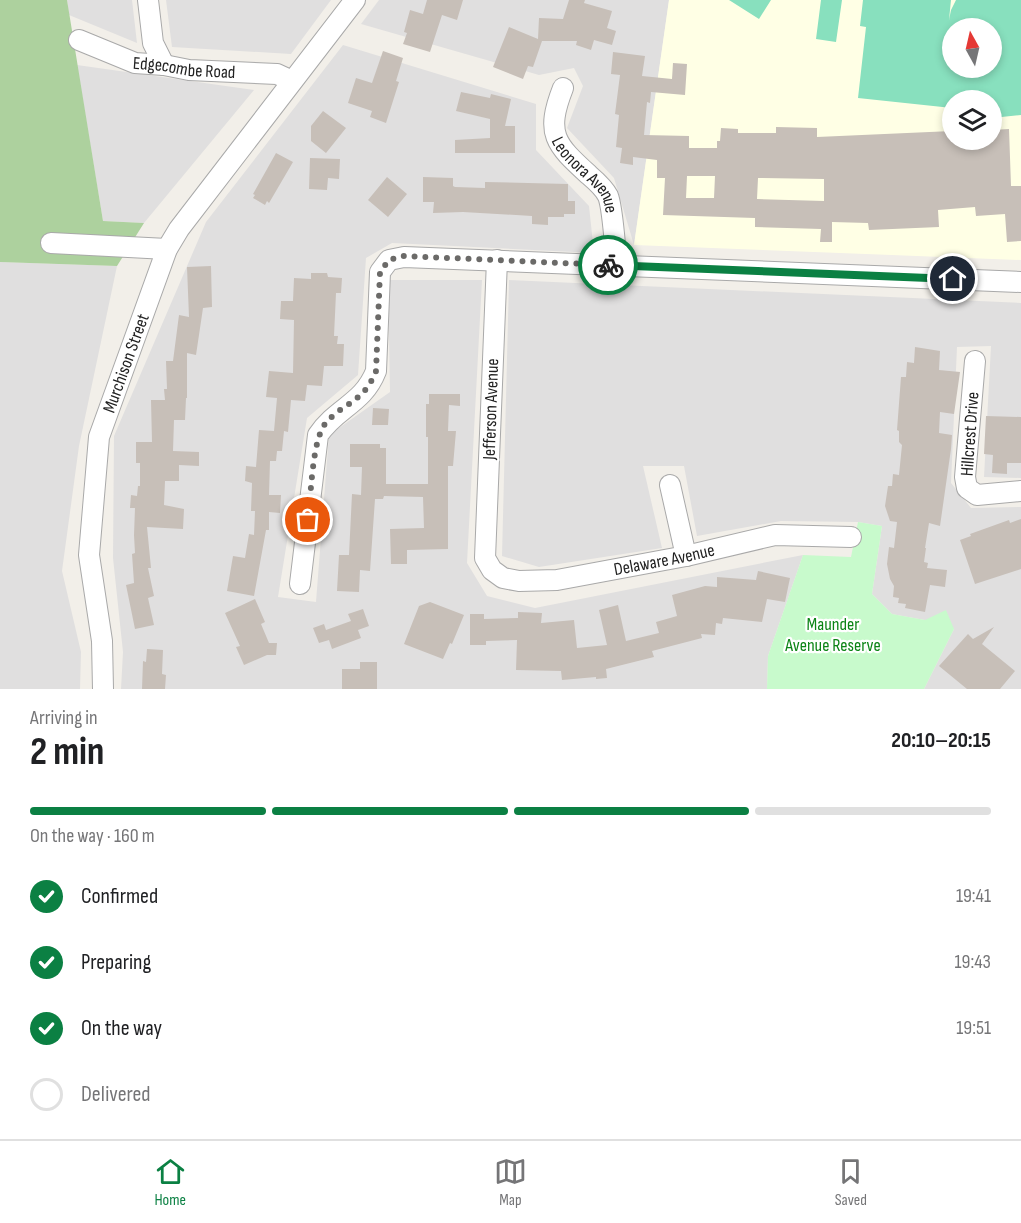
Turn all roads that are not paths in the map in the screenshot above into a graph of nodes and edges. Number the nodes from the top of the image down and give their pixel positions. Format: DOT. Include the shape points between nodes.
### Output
graph roads {
  1 [pos="148,0"];
  2 [pos="355,0"];
  3 [pos="79,40"];
  4 [pos="164,65"];
  5 [pos="292,81"];
  6 [pos="563,88"];
  7 [pos="51,243"];
  8 [pos="167,249"];
  9 [pos="497,260"];
  10 [pos="617,265"];
  11 [pos="1021,282"];
  12 [pos="975,361"];
  13 [pos="670,485"];
  14 [pos="1021,491"];
  15 [pos="851,537"];
  16 [pos="686,556"];
  17 [pos="485,558"];
  18 [pos="300,584"];
  19 [pos="103,689"];
  1 -- 4 [label="street" via="153,43"];
  2 -- 5 [label="street, Murchison Street"];
  3 -- 4 [label="street, Edgecombe Road" via="135,63"];
  4 -- 5 [label="street, Edgecombe Road" via="277,74"];
  5 -- 8 [label="street, Murchison Street"];
  6 -- 10 [label="street, Leonora Avenue" via="555,109 554,133 561,148 608,197"];
  7 -- 8 [label="street"];
  8 -- 19 [label="street, Murchison Street" via="99,437 89,555 102,641"];
  9 -- 10 [label="street"];
  9 -- 17 [label="street, Jefferson Avenue"];
  9 -- 18 [label="street" via="404,256 389,260 380,272 376,371 370,386 327,422 318,435"];
  10 -- 11 [label="street"];
  12 -- 14 [label="street, Hillcrest Drive" via="967,488 976,495"];
  13 -- 16 [label="street"];
  15 -- 16 [label="street, Delaware Avenue" via="775,535"];
  16 -- 17 [label="street, Delaware Avenue" via="557,580 519,581 503,578"];
}
